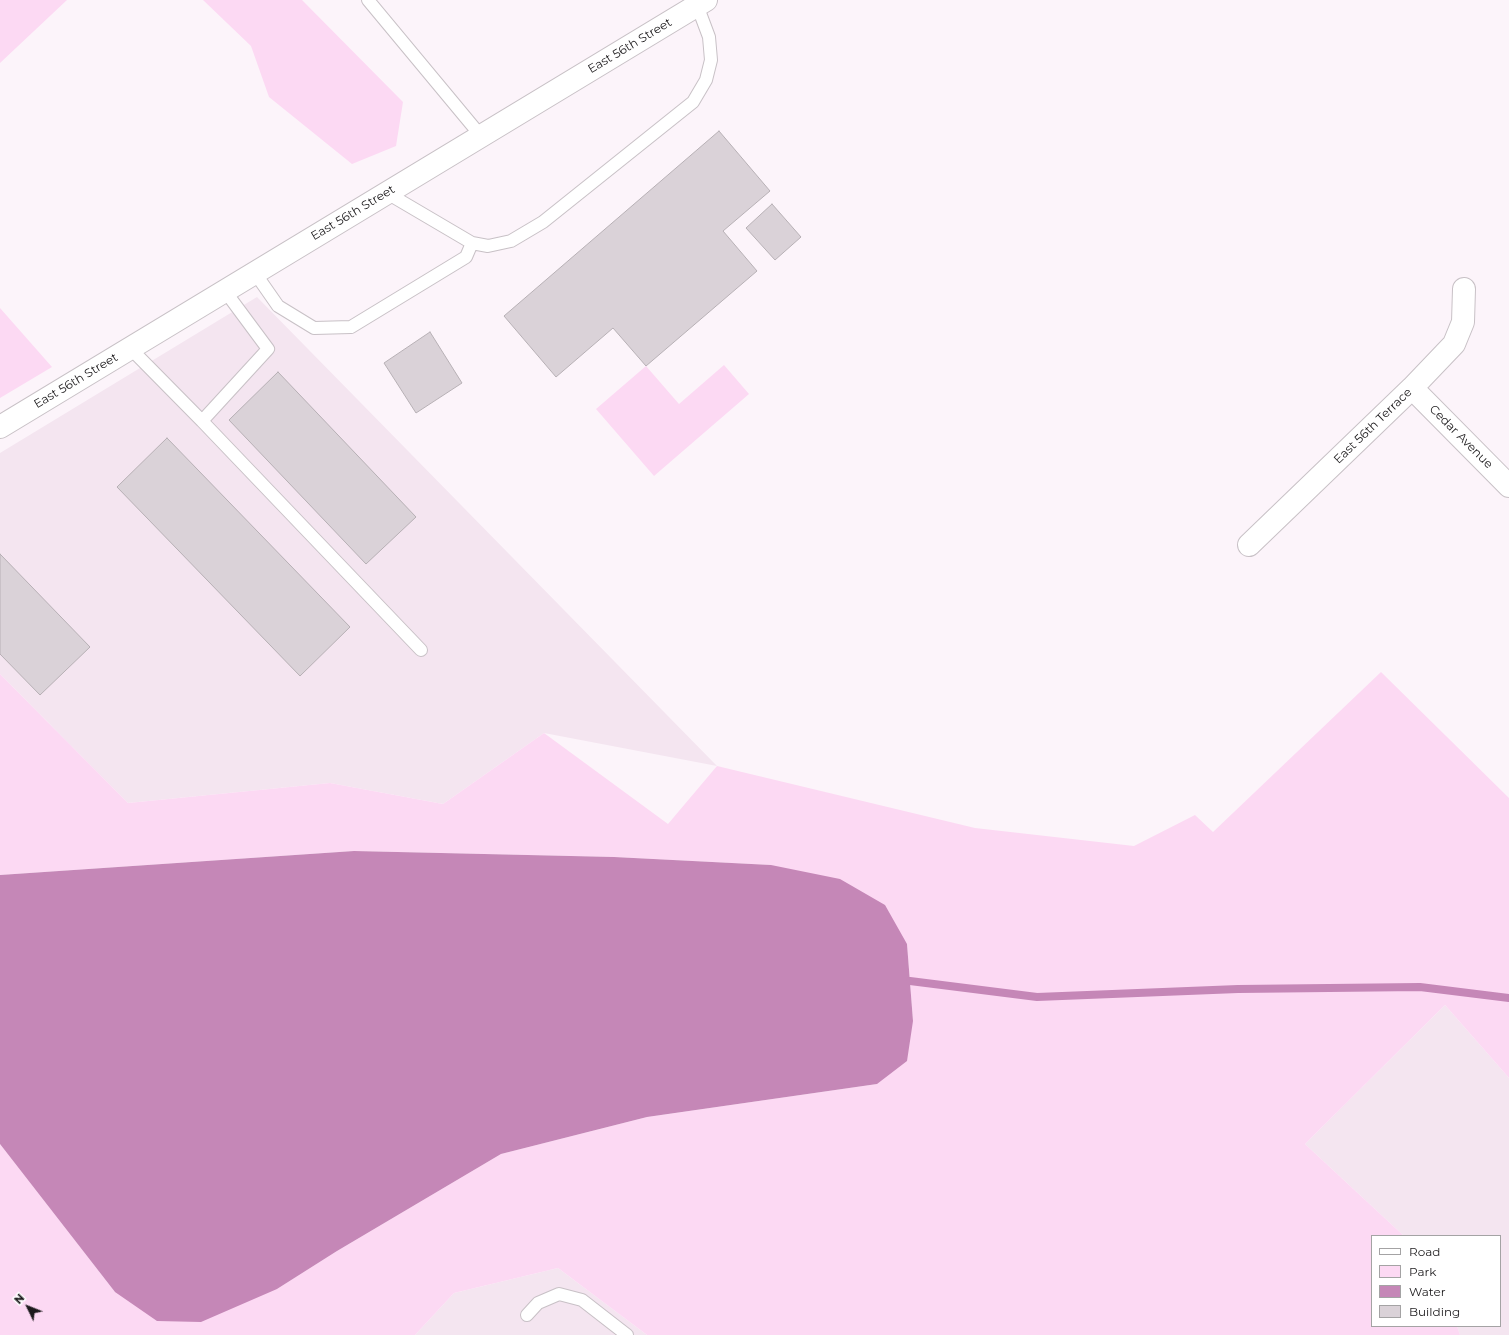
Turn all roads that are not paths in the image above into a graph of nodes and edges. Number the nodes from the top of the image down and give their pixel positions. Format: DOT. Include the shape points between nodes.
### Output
graph roads {
  1 [pos="368,0"];
  2 [pos="702,2"];
  3 [pos="481,136"];
  4 [pos="387,193"];
  5 [pos="472,243"];
  6 [pos="254,273"];
  7 [pos="1464,289"];
  8 [pos="225,291"];
  9 [pos="130,348"];
  10 [pos="1412,388"];
  11 [pos="202,421"];
  12 [pos="0,426"];
  13 [pos="1509,486"];
  14 [pos="1250,545"];
  15 [pos="421,650"];
  16 [pos="527,1315"];
  17 [pos="627,1335"];
  1 -- 3 [label="lane"];
  2 -- 3 [label="street, East 56th Street"];
  2 -- 5 [label="lane" via="711,60 706,80 693,102 543,222 511,241 488,246"];
  3 -- 4 [label="street, East 56th Street"];
  4 -- 5 [label="lane"];
  4 -- 6 [label="street, East 56th Street"];
  5 -- 6 [label="lane" via="466,257 351,327 314,328 278,306"];
  6 -- 8 [label="street, East 56th Street"];
  7 -- 10 [label="street, East 56th Terrace" via="1463,322 1454,344"];
  8 -- 9 [label="street, East 56th Street"];
  8 -- 11 [label="lane" via="268,349"];
  9 -- 11 [label="lane"];
  9 -- 12 [label="street, East 56th Street"];
  10 -- 13 [label="street, Cedar Avenue"];
  10 -- 14 [label="street, East 56th Terrace"];
  11 -- 15 [label="lane"];
  16 -- 17 [label="lane" via="538,1303 559,1294 582,1300"];
}
